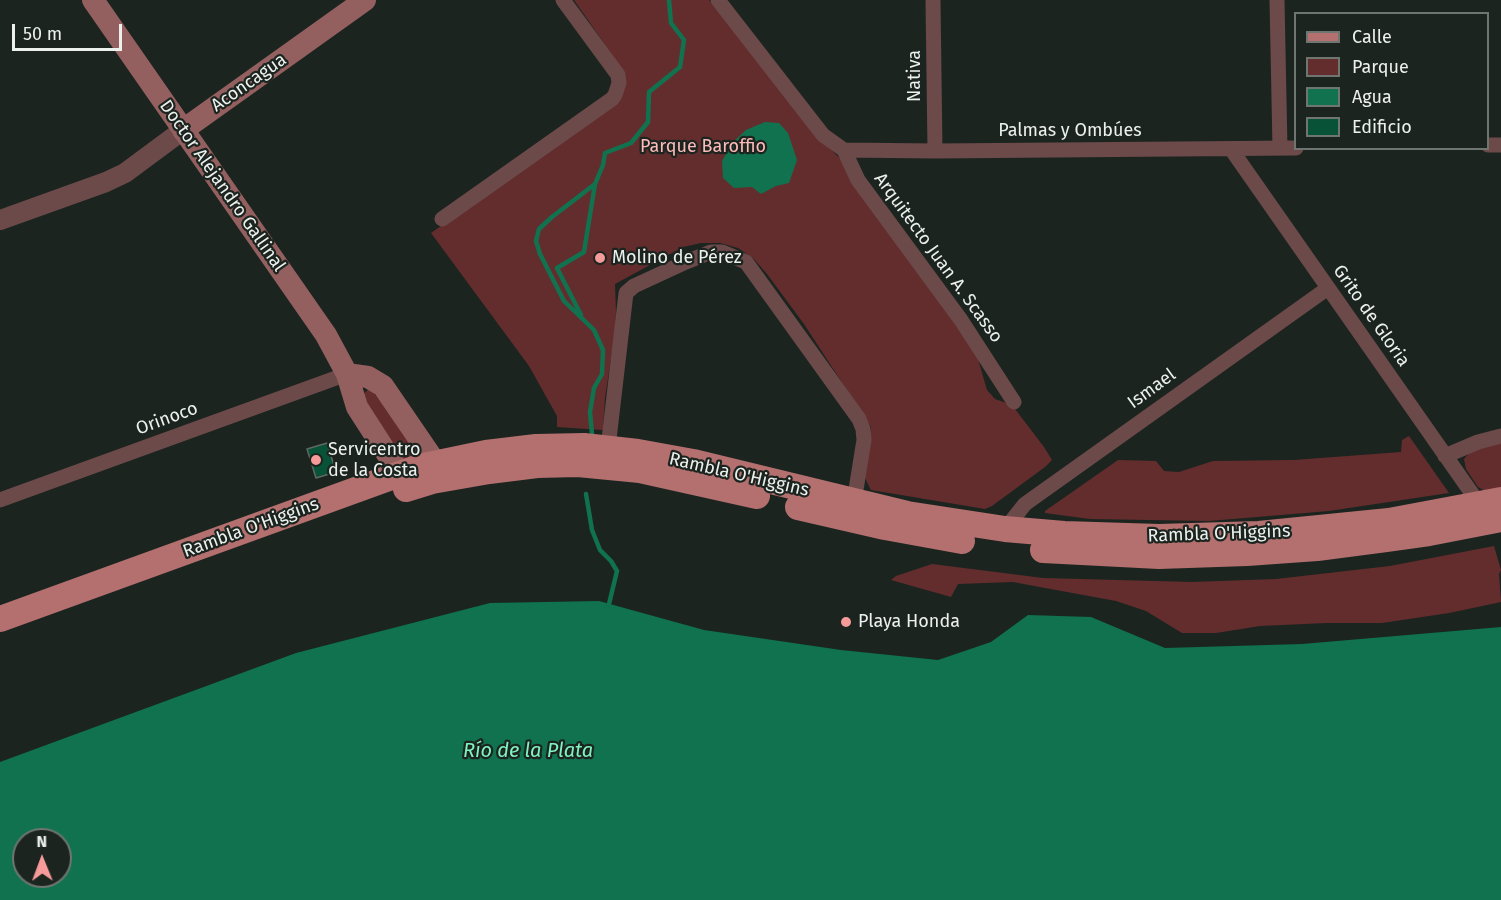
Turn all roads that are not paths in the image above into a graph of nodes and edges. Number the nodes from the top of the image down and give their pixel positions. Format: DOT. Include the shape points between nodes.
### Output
graph roads {
  1 [pos="93,0"];
  2 [pos="365,0"];
  3 [pos="563,0"];
  4 [pos="718,0"];
  5 [pos="933,0"];
  6 [pos="1277,0"];
  7 [pos="183,130"];
  8 [pos="1280,148"];
  9 [pos="1294,148"];
  10 [pos="1231,149"];
  11 [pos="844,150"];
  12 [pos="935,151"];
  13 [pos="442,219"];
  14 [pos="0,220"];
  15 [pos="1328,288"];
  16 [pos="347,375"];
  17 [pos="1014,402"];
  18 [pos="1501,436"];
  19 [pos="608,448"];
  20 [pos="1445,456"];
  21 [pos="435,462"];
  22 [pos="405,481"];
  23 [pos="0,500"];
  24 [pos="854,502"];
  25 [pos="1494,508"];
  26 [pos="1005,529"];
  27 [pos="0,619"];
  28 [pos="0,637"];
  1 -- 7 [label="main road, Doctor Alejandro Gallinal"];
  2 -- 7 [label="main road, Aconcagua"];
  3 -- 13 [label="street" via="618,75 615,95"];
  4 -- 11 [label="street, Arquitecto Juan A. Scasso" via="823,135"];
  5 -- 12 [label="street, Nativa"];
  6 -- 8 [label="street"];
  7 -- 14 [label="street, Aconcagua" via="125,173"];
  7 -- 16 [label="main road, Doctor Alejandro Gallinal" via="326,335"];
  8 -- 9 [label="street, Palmas y Ombúes"];
  8 -- 10 [label="street, Palmas y Ombúes"];
  10 -- 12 [label="street, Palmas y Ombúes"];
  10 -- 15 [label="street, Grito de Gloria"];
  11 -- 12 [label="street, Palmas y Ombúes"];
  11 -- 17 [label="street, Arquitecto Juan A. Scasso" via="858,180 961,320"];
  15 -- 20 [label="street, Grito de Gloria"];
  15 -- 26 [label="street, Ismael" via="1025,504"];
  16 -- 21 [label="main road" via="368,378 383,386"];
  16 -- 22 [label="main road, Doctor Alejandro Gallinal" via="357,407"];
  16 -- 23 [label="street, Orinoco"];
  18 -- 20 [label="street"];
  19 -- 21 [label="main road, Rambla O'Higgins" via="536,447"];
  19 -- 24 [label="main road, Rambla O'Higgins" via="693,462"];
  19 -- 24 [label="street" via="626,292 686,262 722,252 746,262 859,419 864,440"];
  20 -- 25 [label="street, Grito de Gloria"];
  21 -- 22 [label="main road, Rambla O'Higgins"];
  22 -- 25 [label="main road, Rambla O'Higgins" via="537,465 603,465 944,538 1043,550 1159,556 1317,548 1429,533"];
  22 -- 27 [label="main road, Rambla O'Higgins"];
  22 -- 28 [label="main road, Rambla O'Higgins"];
  24 -- 26 [label="main road, Rambla O'Higgins"];
  25 -- 26 [label="main road, Rambla O'Higgins" via="1358,525 1205,537 1124,537"];
}
